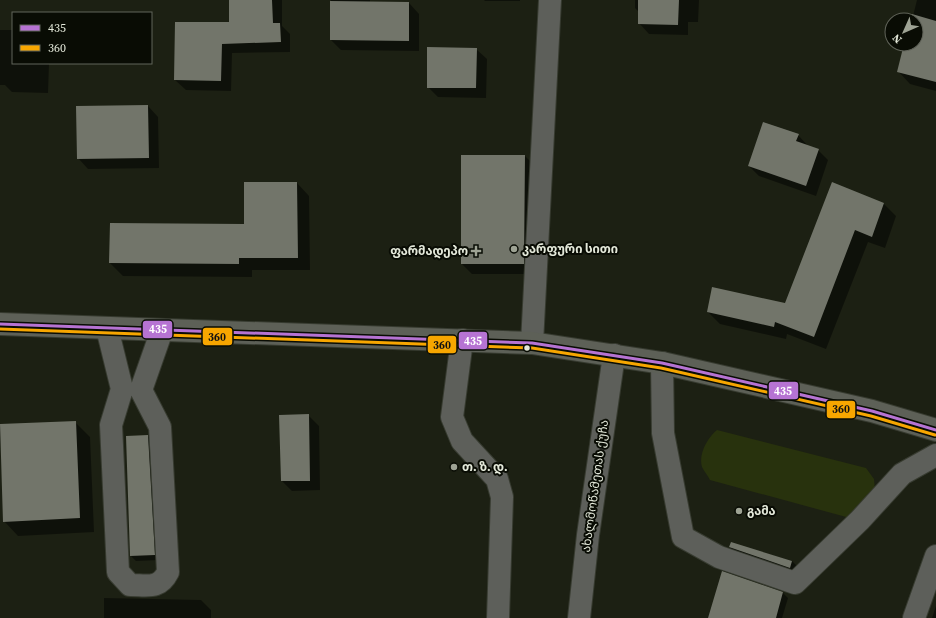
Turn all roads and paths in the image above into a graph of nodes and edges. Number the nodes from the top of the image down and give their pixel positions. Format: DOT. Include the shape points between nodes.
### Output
graph roads {
  1 [pos="550,0"];
  2 [pos="0,324"];
  3 [pos="107,328"];
  4 [pos="162,330"];
  5 [pos="462,340"];
  6 [pos="532,343"];
  7 [pos="614,355"];
  8 [pos="662,363"];
  9 [pos="936,430"];
  10 [pos="936,455"];
  11 [pos="935,559"];
  12 [pos="498,618"];
  13 [pos="579,618"];
  14 [pos="914,618"];
  1 -- 6 [label="street"];
  2 -- 3 [label="main road"];
  3 -- 4 [label="main road"];
  3 -- 4 [label="street" via="122,389 111,425 118,572 130,585 157,585 164,580 168,572 160,427 141,390"];
  4 -- 5 [label="main road"];
  5 -- 6 [label="main road"];
  5 -- 12 [label="street" via="452,417 462,441 496,479 502,497"];
  6 -- 7 [label="main road"];
  7 -- 8 [label="main road"];
  7 -- 13 [label="street, ახალმოწამეთას ქუჩა"];
  8 -- 9 [label="main road" via="872,411"];
  8 -- 10 [label="street" via="663,433 683,538 719,557 795,583 860,520 902,474"];
  11 -- 14 [label="street"];
}
